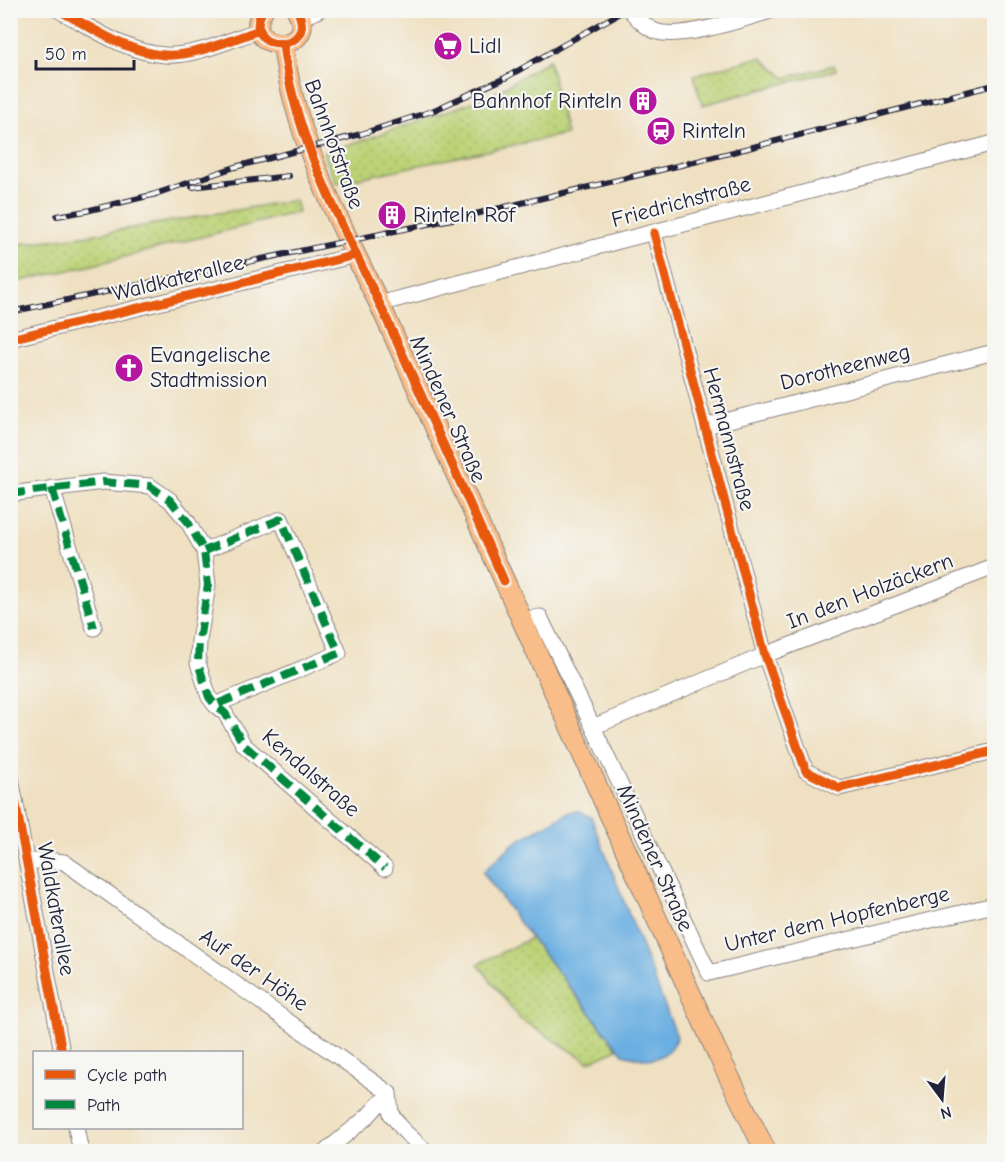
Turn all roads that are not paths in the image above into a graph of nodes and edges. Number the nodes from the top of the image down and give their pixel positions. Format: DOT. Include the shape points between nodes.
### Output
graph roads {
  1 [pos="58,10"];
  2 [pos="263,10"];
  3 [pos="630,10"];
  4 [pos="773,10"];
  5 [pos="306,13"];
  6 [pos="260,30"];
  7 [pos="283,44"];
  8 [pos="994,143"];
  9 [pos="654,233"];
  10 [pos="356,255"];
  11 [pos="380,305"];
  12 [pos="10,339"];
  13 [pos="994,352"];
  14 [pos="706,426"];
  15 [pos="52,488"];
  16 [pos="10,494"];
  17 [pos="204,550"];
  18 [pos="994,567"];
  19 [pos="523,620"];
  20 [pos="94,628"];
  21 [pos="765,655"];
  22 [pos="215,705"];
  23 [pos="593,727"];
  24 [pos="994,751"];
  25 [pos="10,772"];
  26 [pos="27,862"];
  27 [pos="385,868"];
  28 [pos="994,905"];
  29 [pos="62,1051"];
  30 [pos="389,1093"];
  31 [pos="76,1129"];
  32 [pos="81,1152"];
  33 [pos="326,1152"];
  34 [pos="428,1152"];
  35 [pos="766,1152"];
  1 -- 6 [label="street" via="122,44 166,56 186,54"];
  2 -- 6 [label="main road"];
  3 -- 4 [label="street" via="645,25 667,34"];
  5 -- 7 [label="main road" via="296,38"];
  6 -- 7 [label="main road" via="269,42"];
  7 -- 10 [label="main road, Bahnhofstraße" via="298,117"];
  8 -- 9 [label="street, Friedrichstraße"];
  9 -- 11 [label="street, Friedrichstraße"];
  9 -- 14 [label="street, Hermannstraße"];
  10 -- 11 [label="main road, Mindener Straße"];
  10 -- 12 [label="street, Waldkaterallee"];
  11 -- 19 [label="main road, Mindener Straße"];
  13 -- 14 [label="street, Dorotheenweg"];
  14 -- 21 [label="street, Hermannstraße"];
  15 -- 16 [label="street, Kendalstraße"];
  15 -- 17 [label="street, Kendalstraße" via="103,482 150,486 182,514"];
  15 -- 20 [label="street"];
  17 -- 22 [label="street, Kendalstraße" via="207,585 198,663"];
  17 -- 22 [label="street" via="281,519 339,653"];
  18 -- 21 [label="street, In den Holzäckern"];
  19 -- 23 [label="street" via="540,617"];
  19 -- 35 [label="main road, Mindener Straße" via="705,1027"];
  21 -- 23 [label="street, In den Holzäckern"];
  21 -- 24 [label="street, Hermannstraße" via="806,771 839,788"];
  22 -- 27 [label="street, Kendalstraße" via="225,713 244,744"];
  23 -- 28 [label="street, Unter dem Hopfenberge" via="709,973"];
  25 -- 26 [label="street, Waldkaterallee"];
  26 -- 29 [label="street, Waldkaterallee"];
  26 -- 30 [label="street, Auf der Höhe" via="64,862"];
  30 -- 33 [label="street"];
  30 -- 34 [label="street" via="391,1114"];
  31 -- 32 [label="street"];
}
